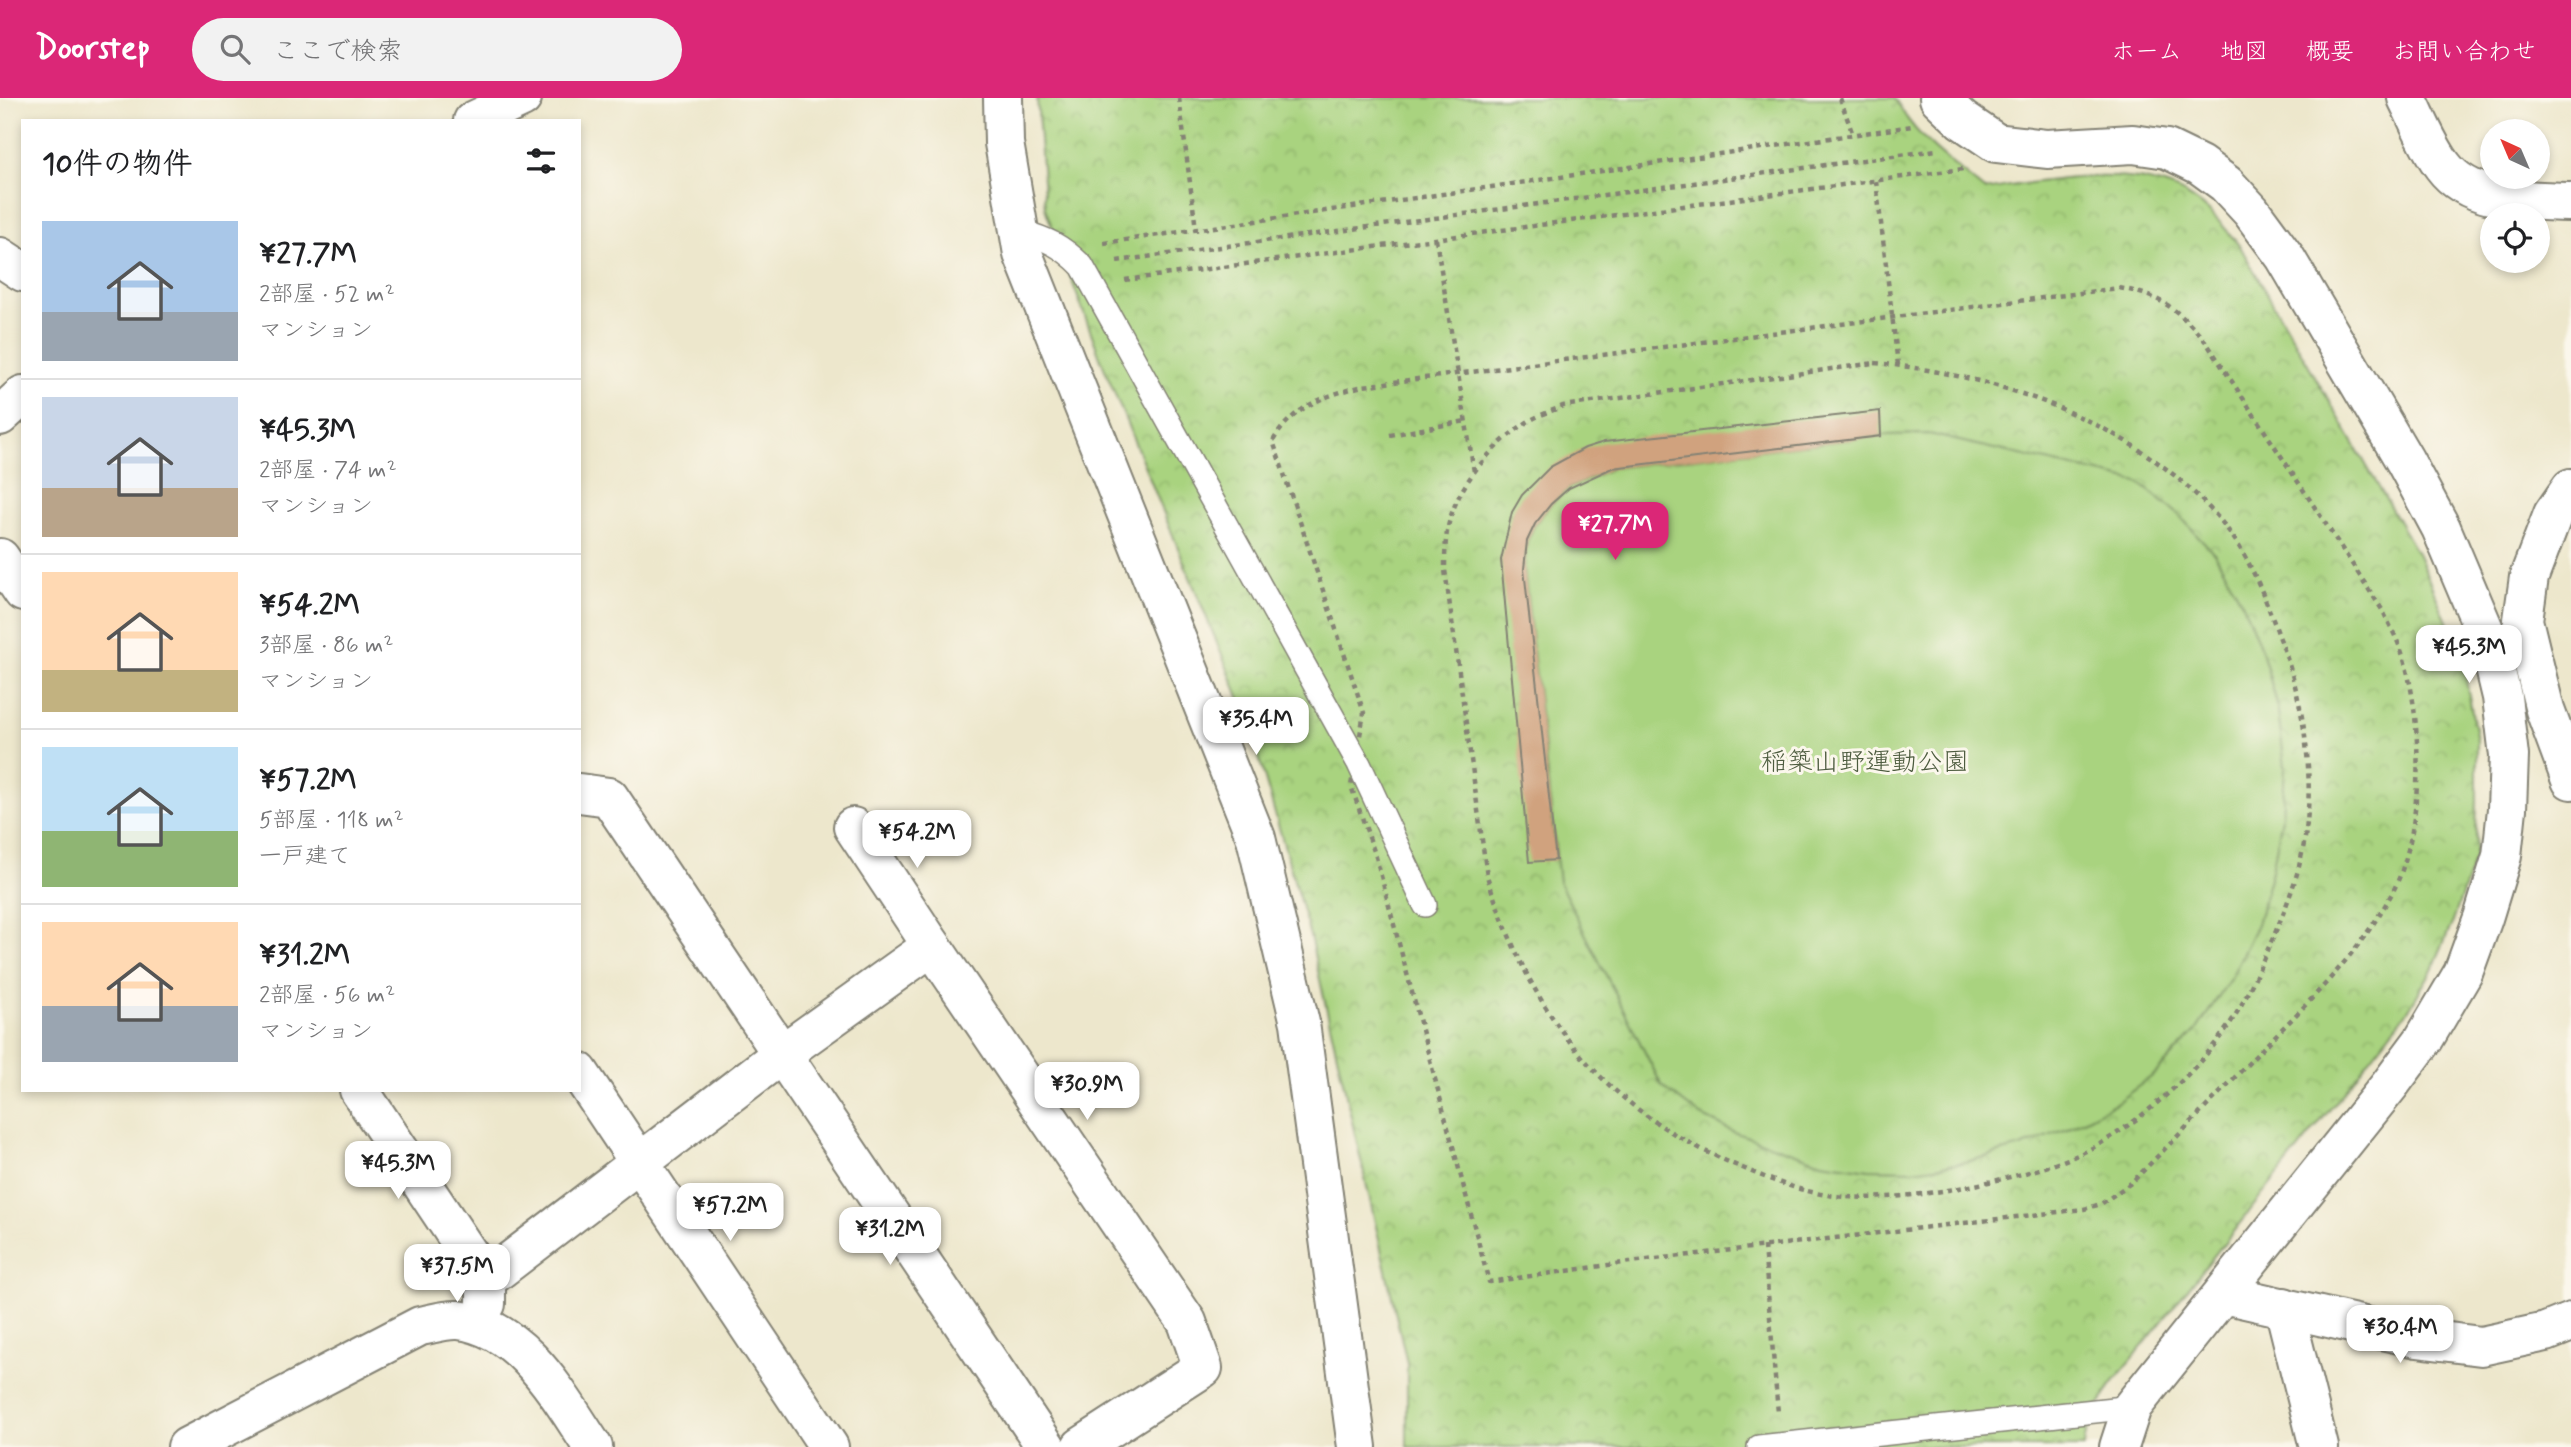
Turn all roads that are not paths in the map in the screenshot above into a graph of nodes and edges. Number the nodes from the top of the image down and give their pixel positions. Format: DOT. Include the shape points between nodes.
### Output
graph roads {
  1 [pos="522,98"];
  2 [pos="1003,98"];
  3 [pos="2407,98"];
  4 [pos="1929,111"];
  5 [pos="477,119"];
  6 [pos="2571,202"];
  7 [pos="1019,232"];
  8 [pos="0,257"];
  9 [pos="21,271"];
  10 [pos="21,397"];
  11 [pos="0,416"];
  12 [pos="2571,488"];
  13 [pos="0,558"];
  14 [pos="21,589"];
  15 [pos="2571,780"];
  16 [pos="581,793"];
  17 [pos="853,827"];
  18 [pos="1425,905"];
  19 [pos="932,946"];
  20 [pos="783,1054"];
  21 [pos="581,1075"];
  22 [pos="360,1092"];
  23 [pos="641,1162"];
  24 [pos="486,1280"];
  25 [pos="2223,1294"];
  26 [pos="2284,1307"];
  27 [pos="2571,1322"];
  28 [pos="487,1327"];
  29 [pos="2132,1407"];
  30 [pos="187,1447"];
  31 [pos="593,1447"];
  32 [pos="829,1447"];
  33 [pos="1046,1447"];
  34 [pos="1081,1447"];
  35 [pos="1357,1447"];
  36 [pos="1759,1447"];
  37 [pos="2119,1447"];
  38 [pos="2319,1447"];
  1 -- 5 [label="street"];
  2 -- 7 [label="street" via="1004,143"];
  3 -- 6 [label="street" via="2444,168 2468,187 2509,200"];
  4 -- 25 [label="street" via="1962,120 1996,144 2048,149 2133,144 2167,149 2226,184 2285,257 2435,516 2488,639 2502,696 2509,756 2502,856 2463,973 2424,1039 2389,1086"];
  7 -- 18 [label="lane" via="1065,248 1088,275 1356,757"];
  7 -- 35 [label="street" via="1023,254 1256,838 1300,1023"];
  8 -- 9 [label="street"];
  10 -- 11 [label="street"];
  12 -- 15 [label="street" via="2553,514 2529,577 2523,620 2545,710"];
  13 -- 14 [label="street"];
  16 -- 20 [label="street" via="609,797"];
  17 -- 19 [label="street"];
  19 -- 20 [label="street"];
  19 -- 34 [label="street" via="1187,1322 1203,1368"];
  20 -- 23 [label="street"];
  20 -- 33 [label="street"];
  21 -- 23 [label="street"];
  22 -- 24 [label="street"];
  23 -- 24 [label="street"];
  23 -- 32 [label="street"];
  24 -- 28 [label="street"];
  25 -- 26 [label="street"];
  25 -- 29 [label="street"];
  26 -- 27 [label="street" via="2417,1338 2481,1346"];
  26 -- 38 [label="street"];
  28 -- 30 [label="street" via="456,1320 420,1326"];
  28 -- 31 [label="street" via="542,1373"];
  29 -- 36 [label="lane"];
  29 -- 37 [label="street"];
}
